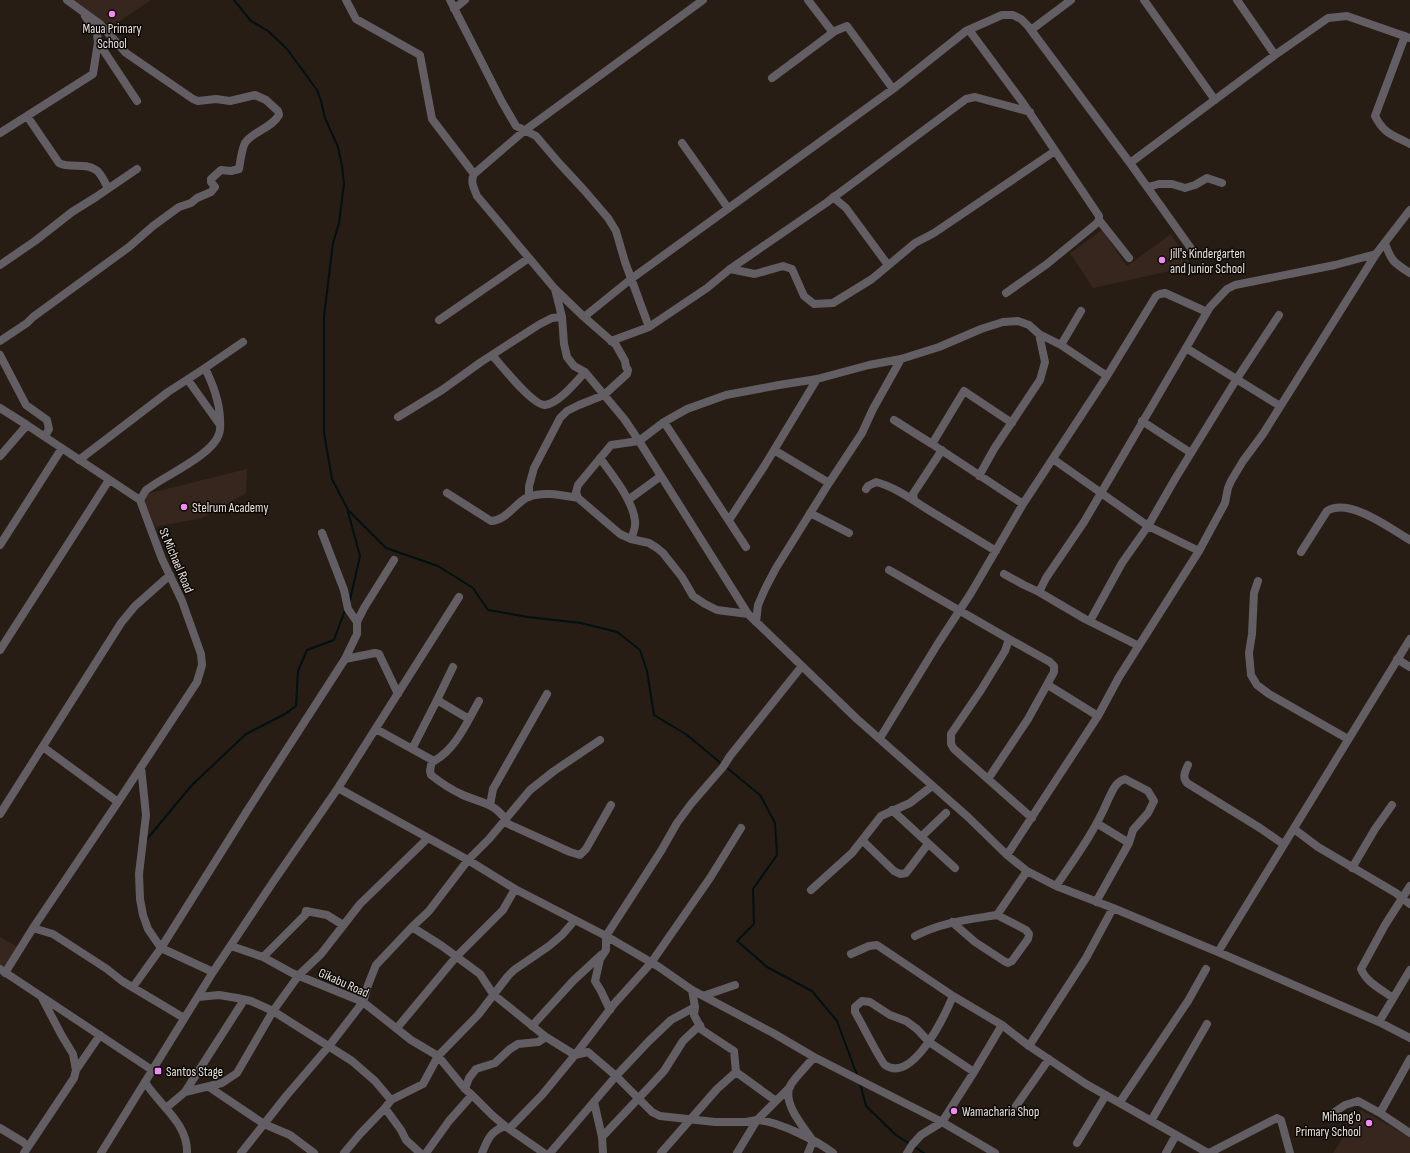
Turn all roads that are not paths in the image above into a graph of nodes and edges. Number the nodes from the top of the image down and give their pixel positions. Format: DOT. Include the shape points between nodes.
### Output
graph roads {
  1 [pos="68,0"];
  2 [pos="346,0"];
  3 [pos="450,0"];
  4 [pos="466,0"];
  5 [pos="703,0"];
  6 [pos="808,0"];
  7 [pos="1071,0"];
  8 [pos="1144,0"];
  9 [pos="1236,0"];
  10 [pos="81,9"];
  11 [pos="454,9"];
  12 [pos="969,30"];
  13 [pos="1031,30"];
  14 [pos="835,31"];
  15 [pos="1407,37"];
  16 [pos="98,42"];
  17 [pos="1275,55"];
  18 [pos="772,78"];
  19 [pos="893,89"];
  20 [pos="1215,100"];
  21 [pos="137,101"];
  22 [pos="1030,112"];
  23 [pos="27,116"];
  24 [pos="524,131"];
  25 [pos="0,133"];
  26 [pos="1410,142"];
  27 [pos="682,143"];
  28 [pos="1056,151"];
  29 [pos="1130,163"];
  30 [pos="137,169"];
  31 [pos="474,174"];
  32 [pos="1222,183"];
  33 [pos="1148,187"];
  34 [pos="108,188"];
  35 [pos="833,197"];
  36 [pos="728,208"];
  37 [pos="1410,212"];
  38 [pos="1099,220"];
  39 [pos="1385,243"];
  40 [pos="1196,254"];
  41 [pos="1376,254"];
  42 [pos="529,258"];
  43 [pos="1129,258"];
  44 [pos="0,265"];
  45 [pos="888,265"];
  46 [pos="730,269"];
  47 [pos="1410,273"];
  48 [pos="631,279"];
  49 [pos="555,289"];
  50 [pos="1006,293"];
  51 [pos="1081,311"];
  52 [pos="1207,312"];
  53 [pos="1279,315"];
  54 [pos="562,317"];
  55 [pos="584,317"];
  56 [pos="439,320"];
  57 [pos="649,327"];
  58 [pos="1039,334"];
  59 [pos="0,341"];
  60 [pos="611,341"];
  61 [pos="243,342"];
  62 [pos="1061,345"];
  63 [pos="1186,348"];
  64 [pos="0,355"];
  65 [pos="492,355"];
  66 [pos="901,359"];
  67 [pos="205,368"];
  68 [pos="585,372"];
  69 [pos="1107,376"];
  70 [pos="817,379"];
  71 [pos="188,380"];
  72 [pos="1236,380"];
  73 [pos="604,395"];
  74 [pos="1280,406"];
  75 [pos="0,408"];
  76 [pos="398,417"];
  77 [pos="894,420"];
  78 [pos="1142,421"];
  79 [pos="664,422"];
  80 [pos="1012,423"];
  81 [pos="27,425"];
  82 [pos="220,425"];
  83 [pos="44,436"];
  84 [pos="639,441"];
  85 [pos="932,444"];
  86 [pos="62,448"];
  87 [pos="774,450"];
  88 [pos="942,450"];
  89 [pos="1191,453"];
  90 [pos="0,456"];
  91 [pos="600,458"];
  92 [pos="1052,459"];
  93 [pos="79,460"];
  94 [pos="661,476"];
  95 [pos="979,476"];
  96 [pos="109,480"];
  97 [pos="828,483"];
  98 [pos="866,489"];
  99 [pos="447,493"];
  100 [pos="1100,493"];
  101 [pos="529,497"];
  102 [pos="578,498"];
  103 [pos="914,499"];
  104 [pos="140,500"];
  105 [pos="628,500"];
  106 [pos="1023,504"];
  107 [pos="810,512"];
  108 [pos="729,520"];
  109 [pos="1148,526"];
  110 [pos="849,532"];
  111 [pos="322,533"];
  112 [pos="631,539"];
  113 [pos="1410,540"];
  114 [pos="0,545"];
  115 [pos="746,547"];
  116 [pos="996,551"];
  117 [pos="1199,551"];
  118 [pos="1301,552"];
  119 [pos="394,560"];
  120 [pos="889,570"];
  121 [pos="1004,574"];
  122 [pos="170,575"];
  123 [pos="1258,581"];
  124 [pos="1039,592"];
  125 [pos="459,597"];
  126 [pos="959,610"];
  127 [pos="748,614"];
  128 [pos="1090,621"];
  129 [pos="357,622"];
  130 [pos="756,622"];
  131 [pos="1008,639"];
  132 [pos="1410,639"];
  133 [pos="1139,646"];
  134 [pos="0,650"];
  135 [pos="345,659"];
  136 [pos="1397,659"];
  137 [pos="453,666"];
  138 [pos="802,666"];
  139 [pos="1410,667"];
  140 [pos="1048,685"];
  141 [pos="398,694"];
  142 [pos="547,694"];
  143 [pos="437,700"];
  144 [pos="479,701"];
  145 [pos="1098,716"];
  146 [pos="468,719"];
  147 [pos="376,729"];
  148 [pos="880,738"];
  149 [pos="1348,739"];
  150 [pos="600,740"];
  151 [pos="43,747"];
  152 [pos="412,749"];
  153 [pos="432,760"];
  154 [pos="1188,765"];
  155 [pos="141,767"];
  156 [pos="988,779"];
  157 [pos="932,786"];
  158 [pos="338,788"];
  159 [pos="118,802"];
  160 [pos="490,805"];
  161 [pos="1392,805"];
  162 [pos="611,806"];
  163 [pos="892,810"];
  164 [pos="946,812"];
  165 [pos="0,814"];
  166 [pos="1032,818"];
  167 [pos="505,821"];
  168 [pos="1098,824"];
  169 [pos="740,828"];
  170 [pos="1294,829"];
  171 [pos="921,837"];
  172 [pos="428,838"];
  173 [pos="862,840"];
  174 [pos="1129,843"];
  175 [pos="928,844"];
  176 [pos="1283,844"];
  177 [pos="1007,855"];
  178 [pos="468,860"];
  179 [pos="955,868"];
  180 [pos="1352,868"];
  181 [pos="1027,871"];
  182 [pos="1056,886"];
  183 [pos="1410,886"];
  184 [pos="515,889"];
  185 [pos="811,890"];
  186 [pos="1403,898"];
  187 [pos="1096,902"];
  188 [pos="1410,904"];
  189 [pos="1113,908"];
  190 [pos="997,915"];
  191 [pos="575,920"];
  192 [pos="952,922"];
  193 [pos="343,925"];
  194 [pos="412,927"];
  195 [pos="33,928"];
  196 [pos="606,936"];
  197 [pos="915,936"];
  198 [pos="231,946"];
  199 [pos="161,948"];
  200 [pos="606,950"];
  201 [pos="1218,952"];
  202 [pos="852,954"];
  203 [pos="263,957"];
  204 [pos="456,957"];
  205 [pos="651,962"];
  206 [pos="1206,970"];
  207 [pos="1410,970"];
  208 [pos="3,971"];
  209 [pos="213,972"];
  210 [pos="582,973"];
  211 [pos="299,976"];
  212 [pos="595,981"];
  213 [pos="736,985"];
  214 [pos="133,987"];
  215 [pos="692,990"];
  216 [pos="493,994"];
  217 [pos="703,996"];
  218 [pos="953,996"];
  219 [pos="198,997"];
  220 [pos="42,998"];
  221 [pos="1393,998"];
  222 [pos="244,1000"];
  223 [pos="363,1002"];
  224 [pos="695,1007"];
  225 [pos="610,1010"];
  226 [pos="273,1011"];
  227 [pos="184,1018"];
  228 [pos="1379,1022"];
  229 [pos="1208,1024"];
  230 [pos="700,1025"];
  231 [pos="1002,1025"];
  232 [pos="532,1026"];
  233 [pos="397,1028"];
  234 [pos="100,1035"];
  235 [pos="546,1037"];
  236 [pos="1410,1038"];
  237 [pos="930,1042"];
  238 [pos="329,1046"];
  239 [pos="1029,1046"];
  240 [pos="576,1055"];
  241 [pos="438,1056"];
  242 [pos="814,1057"];
  243 [pos="1049,1059"];
  244 [pos="1410,1059"];
  245 [pos="76,1070"];
  246 [pos="152,1070"];
  247 [pos="736,1072"];
  248 [pos="974,1072"];
  249 [pos="616,1076"];
  250 [pos="145,1082"];
  251 [pos="791,1086"];
  252 [pos="209,1087"];
  253 [pos="465,1089"];
  254 [pos="185,1092"];
  255 [pos="472,1095"];
  256 [pos="1106,1095"];
  257 [pos="391,1100"];
  258 [pos="636,1101"];
  259 [pos="776,1101"];
  260 [pos="594,1102"];
  261 [pos="1120,1102"];
  262 [pos="1016,1106"];
  263 [pos="166,1108"];
  264 [pos="385,1108"];
  265 [pos="1380,1113"];
  266 [pos="1327,1117"];
  267 [pos="690,1120"];
  268 [pos="756,1120"];
  269 [pos="1151,1120"];
  270 [pos="942,1122"];
  271 [pos="264,1124"];
  272 [pos="0,1128"];
  273 [pos="507,1128"];
  274 [pos="1410,1133"];
  275 [pos="1176,1135"];
  276 [pos="602,1137"];
  277 [pos="813,1141"];
  278 [pos="1077,1143"];
  279 [pos="26,1150"];
  280 [pos="101,1153"];
  281 [pos="187,1153"];
  282 [pos="241,1153"];
  283 [pos="314,1153"];
  284 [pos="344,1153"];
  285 [pos="420,1153"];
  286 [pos="426,1153"];
  287 [pos="482,1153"];
  288 [pos="544,1153"];
  289 [pos="550,1153"];
  290 [pos="603,1153"];
  291 [pos="660,1153"];
  292 [pos="737,1153"];
  293 [pos="808,1153"];
  294 [pos="832,1153"];
  295 [pos="907,1153"];
  296 [pos="995,1153"];
  297 [pos="1166,1153"];
  298 [pos="1208,1153"];
  299 [pos="1290,1153"];
  1 -- 10 [label="street"];
  2 -- 31 [label="street" via="356,19 420,55 432,119"];
  3 -- 11 [label="street"];
  4 -- 11 [label="street"];
  5 -- 24 [label="street"];
  6 -- 14 [label="street" via="831,30"];
  7 -- 13 [label="street"];
  8 -- 20 [label="street"];
  9 -- 17 [label="street"];
  10 -- 16 [label="street" via="97,34"];
  10 -- 59 [label="street" via="100,24 126,54 193,99 230,101 255,95 266,100 279,115 244,144 239,169 221,170 211,179 215,187 211,192 197,198 192,204 179,207 129,247"];
  11 -- 24 [label="street" via="511,120"];
  12 -- 13 [label="street" via="1002,15 1012,14"];
  12 -- 19 [label="street"];
  12 -- 22 [label="street"];
  13 -- 29 [label="street"];
  14 -- 18 [label="street"];
  14 -- 19 [label="street" via="846,26"];
  15 -- 17 [label="street" via="1358,19 1337,16 1328,18"];
  15 -- 26 [label="street" via="1375,116 1384,130"];
  16 -- 21 [label="street"];
  16 -- 23 [label="street" via="93,74"];
  17 -- 20 [label="street"];
  19 -- 36 [label="street"];
  20 -- 29 [label="street"];
  22 -- 28 [label="street"];
  22 -- 35 [label="street" via="970,98"];
  23 -- 25 [label="street"];
  23 -- 34 [label="street" via="59,163 96,170"];
  24 -- 31 [label="street"];
  24 -- 48 [label="street" via="536,136 608,218 616,231"];
  27 -- 36 [label="street"];
  28 -- 38 [label="street" via="1099,216"];
  28 -- 45 [label="street" via="934,233 915,243"];
  29 -- 33 [label="street"];
  30 -- 34 [label="street"];
  31 -- 42 [label="street" via="472,183 477,196"];
  32 -- 33 [label="street" via="1207,178 1184,188 1172,184"];
  33 -- 40 [label="street"];
  34 -- 44 [label="street"];
  35 -- 45 [label="street" via="846,208"];
  35 -- 46 [label="street"];
  36 -- 48 [label="street"];
  37 -- 39 [label="street"];
  38 -- 43 [label="street"];
  38 -- 50 [label="street" via="1047,264"];
  39 -- 41 [label="street"];
  39 -- 47 [label="street" via="1396,264"];
  41 -- 52 [label="street" via="1236,285 1220,295"];
  41 -- 74 [label="street"];
  42 -- 49 [label="street"];
  42 -- 56 [label="street"];
  45 -- 46 [label="street" via="872,279 833,303 814,304 804,296 792,269 783,266 755,274"];
  46 -- 57 [label="street" via="707,288"];
  48 -- 55 [label="street"];
  48 -- 57 [label="street"];
  49 -- 54 [label="street"];
  49 -- 55 [label="street"];
  51 -- 62 [label="street"];
  52 -- 63 [label="street"];
  52 -- 69 [label="street" via="1165,293 1156,296"];
  53 -- 72 [label="street"];
  54 -- 65 [label="street" via="552,318"];
  54 -- 68 [label="street" via="567,357 574,366"];
  55 -- 60 [label="street"];
  57 -- 60 [label="street"];
  58 -- 62 [label="street"];
  58 -- 66 [label="street" via="1029,325 1018,321 1003,322"];
  58 -- 80 [label="street" via="1045,362 1040,380"];
  60 -- 73 [label="street" via="620,351 628,370 627,374"];
  61 -- 67 [label="street"];
  62 -- 69 [label="street"];
  63 -- 72 [label="street"];
  63 -- 78 [label="street"];
  64 -- 83 [label="street" via="26,405 47,420 49,428"];
  65 -- 68 [label="street" via="538,404 552,402 573,386"];
  65 -- 76 [label="street"];
  66 -- 70 [label="street"];
  66 -- 97 [label="street" via="862,433"];
  67 -- 71 [label="street"];
  67 -- 82 [label="street" via="219,407"];
  68 -- 73 [label="street"];
  69 -- 92 [label="street"];
  70 -- 79 [label="street" via="726,395 687,409"];
  70 -- 87 [label="street"];
  71 -- 82 [label="street"];
  71 -- 93 [label="street" via="168,392"];
  72 -- 74 [label="street"];
  72 -- 89 [label="street"];
  73 -- 84 [label="street"];
  73 -- 101 [label="street" via="579,404 560,418 534,468"];
  74 -- 117 [label="street" via="1231,481 1225,503"];
  75 -- 81 [label="street"];
  77 -- 85 [label="street"];
  78 -- 89 [label="street"];
  78 -- 100 [label="street"];
  79 -- 84 [label="street"];
  79 -- 108 [label="street"];
  80 -- 85 [label="street" via="964,391"];
  80 -- 95 [label="street"];
  81 -- 83 [label="street"];
  81 -- 90 [label="street"];
  82 -- 104 [label="street" via="220,433 215,442 196,459 146,490"];
  83 -- 86 [label="street"];
  84 -- 91 [label="street" via="611,445"];
  84 -- 94 [label="street"];
  85 -- 88 [label="street"];
  86 -- 93 [label="street"];
  86 -- 114 [label="street"];
  87 -- 97 [label="street"];
  87 -- 108 [label="street"];
  88 -- 95 [label="street"];
  88 -- 103 [label="street" via="913,494"];
  89 -- 109 [label="street"];
  91 -- 102 [label="street" via="578,485"];
  91 -- 105 [label="street"];
  92 -- 100 [label="street"];
  92 -- 106 [label="street"];
  93 -- 96 [label="street"];
  94 -- 105 [label="street"];
  94 -- 127 [label="street"];
  95 -- 106 [label="street"];
  96 -- 104 [label="street"];
  96 -- 134 [label="street"];
  97 -- 107 [label="street"];
  98 -- 103 [label="street" via="876,482"];
  99 -- 101 [label="street" via="492,521 496,521"];
  100 -- 109 [label="street"];
  100 -- 124 [label="street"];
  101 -- 102 [label="street" via="554,493"];
  102 -- 112 [label="street" via="612,528"];
  103 -- 116 [label="street"];
  104 -- 122 [label="street, St Michael Road"];
  105 -- 112 [label="street" via="636,522"];
  106 -- 116 [label="street"];
  107 -- 110 [label="street"];
  107 -- 130 [label="street" via="765,589 758,605"];
  108 -- 115 [label="street"];
  109 -- 117 [label="street"];
  109 -- 128 [label="street" via="1122,563"];
  111 -- 129 [label="street" via="344,590 348,609"];
  112 -- 127 [label="street" via="649,543 663,553 693,596 704,604 717,610"];
  113 -- 118 [label="street" via="1366,514 1338,507 1327,511"];
  116 -- 126 [label="street"];
  117 -- 133 [label="street"];
  119 -- 129 [label="street"];
  120 -- 126 [label="street"];
  121 -- 124 [label="street"];
  122 -- 151 [label="street" via="135,606 121,623"];
  122 -- 155 [label="street, St Michael Road" via="193,631 201,654 202,666 197,682"];
  123 -- 149 [label="street" via="1254,593 1249,653 1256,685"];
  124 -- 128 [label="street"];
  125 -- 141 [label="street"];
  126 -- 131 [label="street"];
  126 -- 148 [label="street"];
  127 -- 130 [label="street"];
  128 -- 133 [label="street"];
  129 -- 135 [label="street" via="357,634"];
  130 -- 138 [label="street"];
  131 -- 140 [label="street" via="1054,666"];
  131 -- 156 [label="street" via="1005,651 951,734 954,749"];
  132 -- 136 [label="street"];
  133 -- 145 [label="street" via="1119,676"];
  135 -- 141 [label="street" via="379,654"];
  135 -- 199 [label="street"];
  136 -- 139 [label="street"];
  136 -- 149 [label="street"];
  137 -- 143 [label="street"];
  138 -- 148 [label="street"];
  138 -- 196 [label="street" via="677,823"];
  140 -- 145 [label="street"];
  140 -- 156 [label="street"];
  141 -- 147 [label="street"];
  142 -- 160 [label="street" via="493,789"];
  143 -- 146 [label="street"];
  143 -- 152 [label="street"];
  144 -- 146 [label="street"];
  145 -- 166 [label="street"];
  146 -- 153 [label="street" via="455,743 438,759"];
  147 -- 152 [label="street"];
  147 -- 158 [label="street"];
  148 -- 157 [label="street"];
  149 -- 170 [label="street"];
  150 -- 167 [label="street" via="530,790"];
  151 -- 159 [label="street"];
  151 -- 165 [label="street"];
  152 -- 153 [label="street"];
  153 -- 160 [label="street" via="431,775 464,795"];
  154 -- 176 [label="street" via="1184,775 1187,783"];
  155 -- 159 [label="street, St Michael Road"];
  155 -- 199 [label="street" via="146,815 139,874 140,899 142,916"];
  156 -- 166 [label="street"];
  157 -- 163 [label="street" via="910,803"];
  157 -- 177 [label="street"];
  158 -- 172 [label="street"];
  158 -- 198 [label="street"];
  159 -- 195 [label="street, St Michael Road"];
  160 -- 167 [label="street" via="500,812"];
  161 -- 180 [label="street"];
  162 -- 167 [label="street" via="580,855"];
  163 -- 171 [label="street"];
  163 -- 173 [label="street" via="881,816"];
  164 -- 171 [label="street"];
  166 -- 177 [label="street"];
  167 -- 178 [label="street"];
  168 -- 174 [label="street"];
  168 -- 174 [label="street" via="1114,788 1121,780 1125,779 1148,791 1154,800 1148,813 1133,830"];
  168 -- 182 [label="street"];
  169 -- 205 [label="street" via="710,878"];
  170 -- 176 [label="street"];
  170 -- 180 [label="street"];
  171 -- 175 [label="street"];
  172 -- 178 [label="street"];
  172 -- 193 [label="street" via="360,904"];
  173 -- 175 [label="street" via="900,874 906,873"];
  173 -- 185 [label="street"];
  174 -- 187 [label="street"];
  175 -- 179 [label="street"];
  176 -- 201 [label="street"];
  177 -- 181 [label="street"];
  178 -- 184 [label="street"];
  178 -- 194 [label="street" via="429,911"];
  180 -- 186 [label="street"];
  181 -- 182 [label="street"];
  181 -- 190 [label="street"];
  182 -- 187 [label="street"];
  183 -- 186 [label="street"];
  184 -- 191 [label="street"];
  184 -- 204 [label="street" via="503,910"];
  186 -- 188 [label="street"];
  186 -- 221 [label="street" via="1361,968 1368,981"];
  187 -- 189 [label="street"];
  189 -- 201 [label="street"];
  189 -- 239 [label="street" via="1086,958"];
  190 -- 192 [label="street"];
  190 -- 192 [label="street" via="1029,934 1012,961 1004,961 975,942"];
  191 -- 196 [label="street"];
  191 -- 216 [label="street" via="549,946 514,970"];
  192 -- 197 [label="street"];
  193 -- 203 [label="street" via="320,912 306,911"];
  193 -- 211 [label="street" via="321,954"];
  194 -- 204 [label="street"];
  194 -- 223 [label="street" via="376,965"];
  195 -- 208 [label="street, St Michael Road"];
  195 -- 214 [label="street" via="53,934"];
  196 -- 200 [label="street"];
  196 -- 205 [label="street"];
  198 -- 203 [label="street, Gikabu Road"];
  198 -- 209 [label="street"];
  199 -- 209 [label="street"];
  199 -- 214 [label="street"];
  200 -- 210 [label="street"];
  200 -- 212 [label="street" via="600,959"];
  201 -- 228 [label="street"];
  202 -- 218 [label="street" via="877,945"];
  203 -- 211 [label="street, Gikabu Road"];
  204 -- 216 [label="street" via="480,974"];
  204 -- 233 [label="street"];
  205 -- 215 [label="street"];
  205 -- 225 [label="street"];
  206 -- 261 [label="street"];
  207 -- 221 [label="street"];
  208 -- 220 [label="street"];
  209 -- 219 [label="street"];
  210 -- 212 [label="street"];
  210 -- 232 [label="street"];
  211 -- 223 [label="street, Gikabu Road"];
  211 -- 226 [label="street"];
  212 -- 225 [label="street"];
  213 -- 217 [label="street"];
  214 -- 227 [label="street"];
  215 -- 217 [label="street"];
  215 -- 224 [label="street"];
  216 -- 232 [label="street"];
  216 -- 241 [label="street" via="478,1015"];
  217 -- 242 [label="street"];
  218 -- 231 [label="street"];
  218 -- 237 [label="street"];
  219 -- 222 [label="street" via="219,995"];
  219 -- 227 [label="street"];
  220 -- 234 [label="street"];
  220 -- 245 [label="street" via="73,1054"];
  221 -- 228 [label="street"];
  222 -- 226 [label="street"];
  222 -- 254 [label="street"];
  223 -- 233 [label="street, Gikabu Road"];
  223 -- 238 [label="street"];
  224 -- 230 [label="street" via="694,1015"];
  224 -- 249 [label="street" via="671,1020"];
  225 -- 240 [label="street"];
  226 -- 238 [label="street"];
  226 -- 252 [label="street" via="237,1073 222,1083"];
  227 -- 246 [label="street"];
  228 -- 236 [label="street"];
  229 -- 269 [label="street"];
  230 -- 247 [label="street" via="702,1030 734,1051"];
  230 -- 258 [label="street" via="683,1041 664,1071"];
  231 -- 239 [label="street"];
  231 -- 248 [label="street"];
  232 -- 235 [label="street"];
  233 -- 241 [label="street, Gikabu Road" via="411,1040"];
  234 -- 245 [label="street"];
  234 -- 246 [label="street"];
  235 -- 240 [label="street"];
  235 -- 253 [label="street" via="538,1042 518,1044 495,1063 476,1069"];
  237 -- 237 [label="street" via="905,1067 894,1068 884,1065 855,1012 855,1007 862,1001 870,1002 890,1015 906,1021"];
  237 -- 248 [label="street"];
  238 -- 257 [label="street" via="375,1081"];
  238 -- 271 [label="street"];
  239 -- 243 [label="street"];
  240 -- 249 [label="street" via="588,1052"];
  240 -- 273 [label="street" via="542,1095"];
  241 -- 253 [label="street"];
  241 -- 257 [label="street" via="423,1084"];
  242 -- 251 [label="street"];
  242 -- 270 [label="street"];
  243 -- 256 [label="street"];
  243 -- 262 [label="street"];
  244 -- 265 [label="street"];
  245 -- 279 [label="street" via="74,1078"];
  246 -- 250 [label="street"];
  247 -- 259 [label="street"];
  247 -- 267 [label="street"];
  248 -- 270 [label="street"];
  249 -- 258 [label="street"];
  249 -- 260 [label="street"];
  250 -- 263 [label="street"];
  250 -- 280 [label="street"];
  251 -- 259 [label="street"];
  251 -- 277 [label="street" via="789,1103"];
  252 -- 254 [label="street"];
  252 -- 271 [label="street"];
  253 -- 255 [label="street"];
  254 -- 263 [label="street"];
  255 -- 273 [label="street"];
  255 -- 286 [label="street" via="449,1120"];
  256 -- 261 [label="street"];
  256 -- 278 [label="street"];
  257 -- 264 [label="street"];
  258 -- 267 [label="street" via="660,1116"];
  258 -- 276 [label="street"];
  259 -- 268 [label="street"];
  260 -- 276 [label="street"];
  260 -- 289 [label="street"];
  261 -- 269 [label="street"];
  263 -- 281 [label="street" via="186,1139"];
  264 -- 284 [label="street"];
  264 -- 285 [label="street" via="406,1140"];
  265 -- 266 [label="street" via="1358,1101"];
  265 -- 274 [label="street"];
  267 -- 268 [label="street" via="730,1123"];
  267 -- 291 [label="street"];
  268 -- 277 [label="street" via="766,1120"];
  268 -- 292 [label="street"];
  269 -- 275 [label="street"];
  270 -- 295 [label="street" via="921,1135"];
  270 -- 296 [label="street"];
  271 -- 282 [label="street"];
  271 -- 283 [label="street" via="290,1135"];
  272 -- 279 [label="street" via="23,1142"];
  273 -- 287 [label="street" via="493,1132"];
  273 -- 288 [label="street"];
  275 -- 297 [label="street"];
  275 -- 298 [label="street"];
  276 -- 290 [label="street"];
  277 -- 293 [label="street"];
  277 -- 294 [label="street"];
  298 -- 299 [label="street" via="1277,1118 1283,1125"];
}
